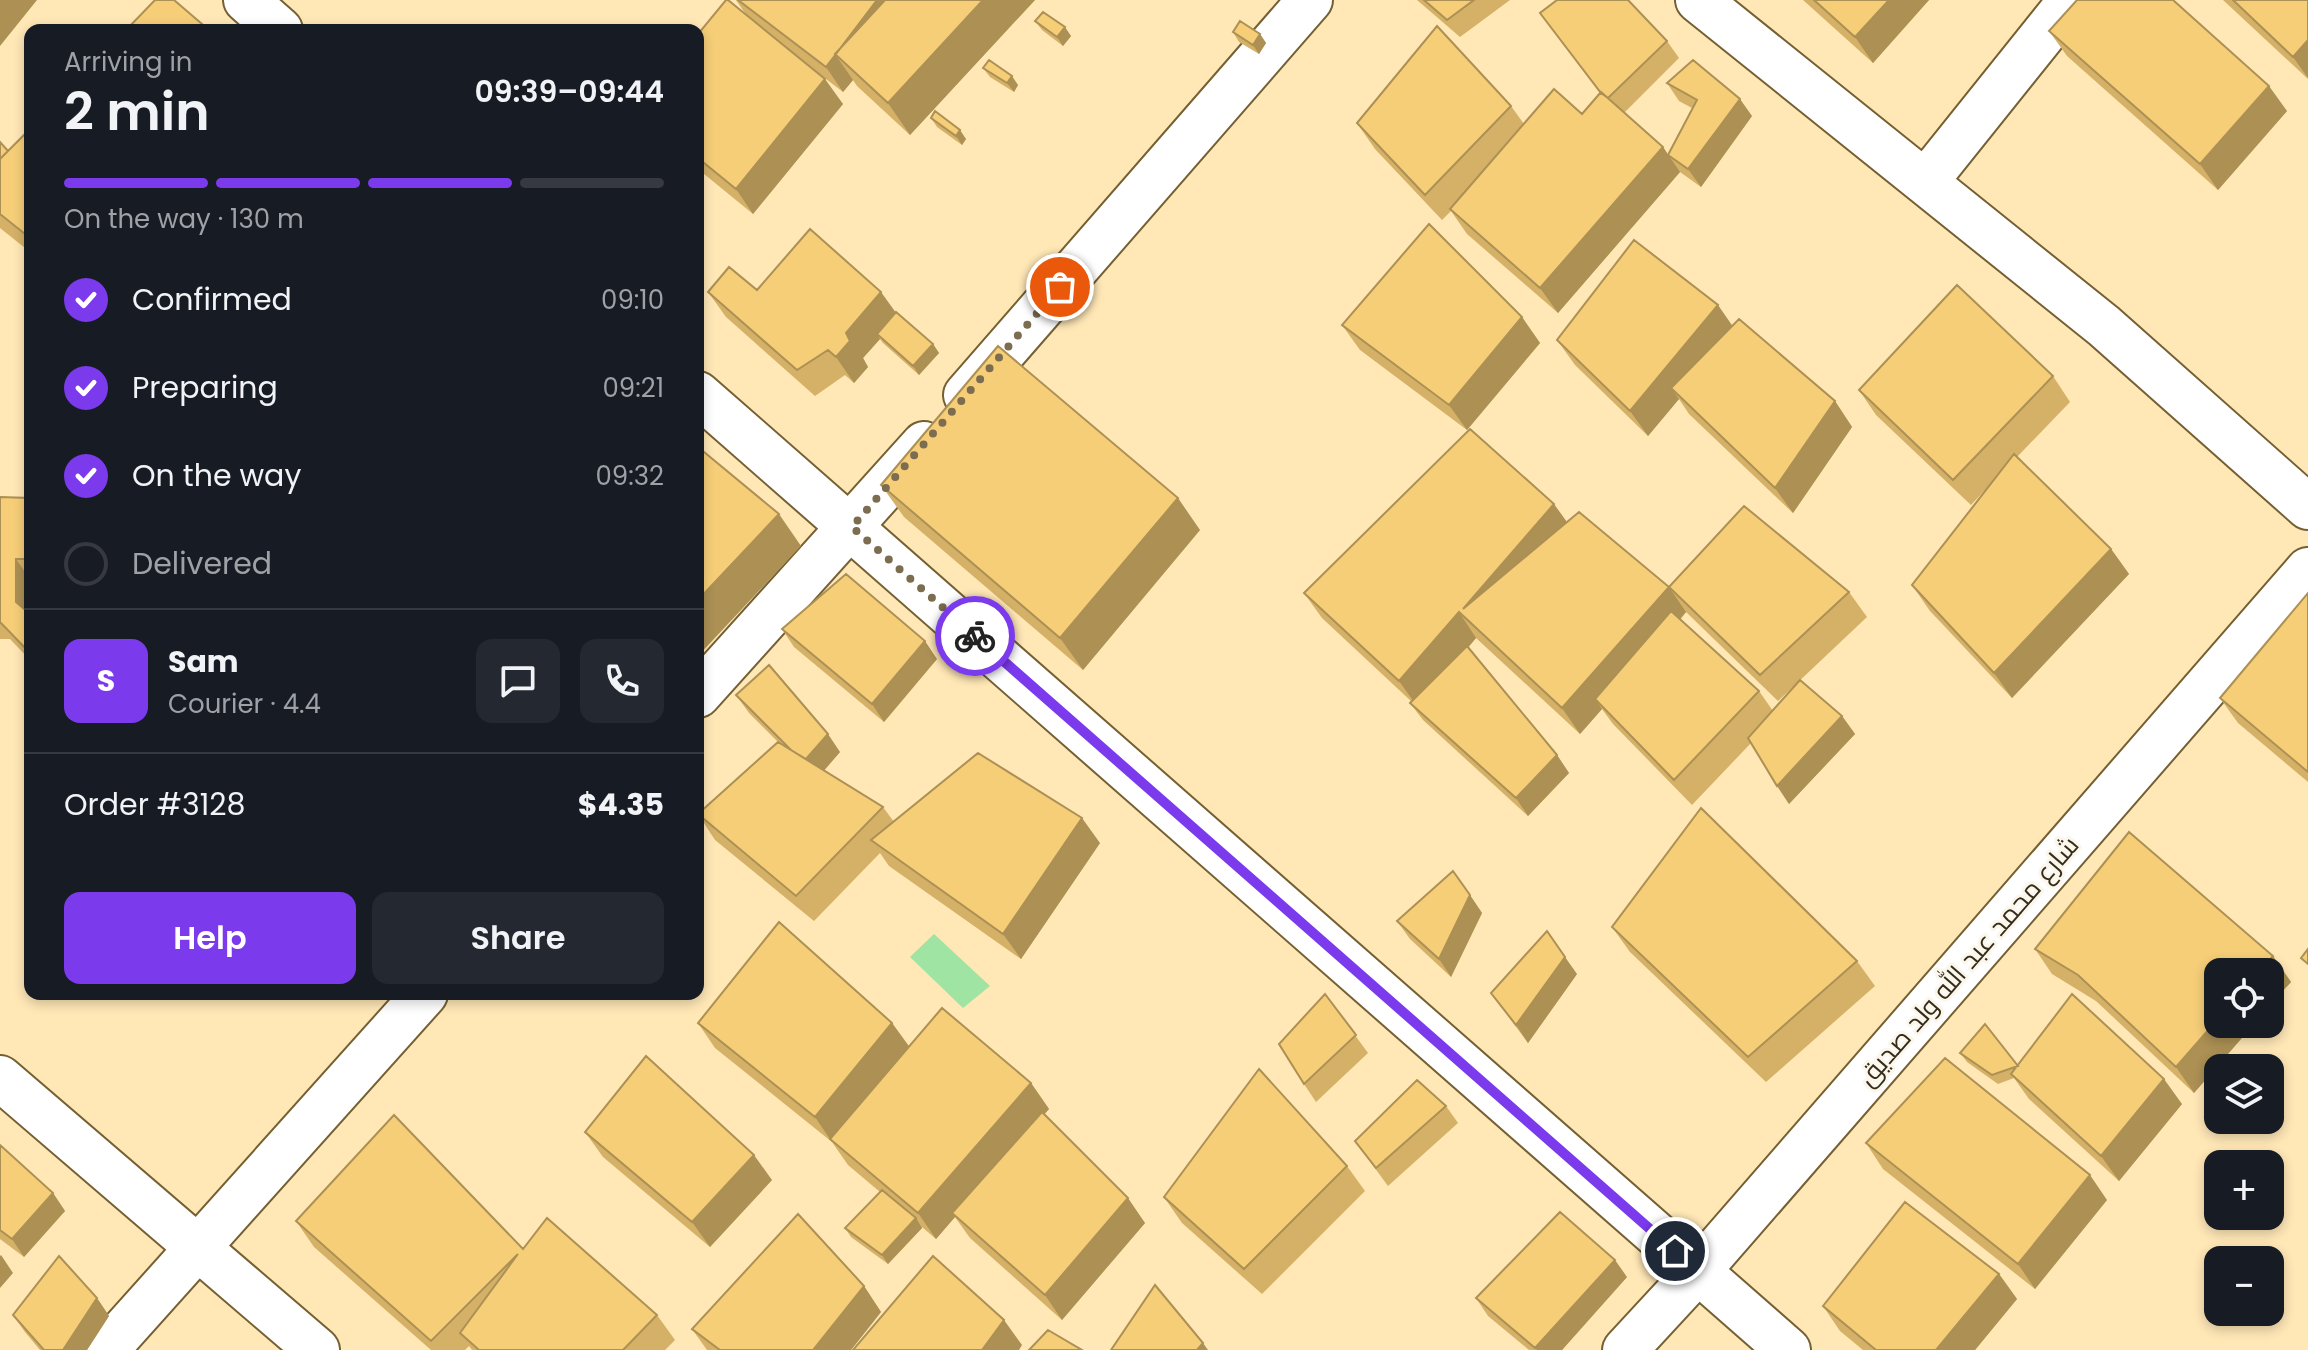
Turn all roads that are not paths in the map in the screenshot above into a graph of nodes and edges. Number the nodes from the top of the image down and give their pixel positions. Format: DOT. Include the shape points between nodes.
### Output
graph roads {
  1 [pos="246,0"];
  2 [pos="1310,0"];
  3 [pos="1698,0"];
  4 [pos="2071,0"];
  5 [pos="273,24"];
  6 [pos="1926,181"];
  7 [pos="704,399"];
  8 [pos="2308,507"];
  9 [pos="852,527"];
  10 [pos="2308,570"];
  11 [pos="704,688"];
  12 [pos="420,1000"];
  13 [pos="0,1078"];
  14 [pos="196,1246"];
  15 [pos="1698,1271"];
  16 [pos="106,1350"];
  17 [pos="317,1350"];
  18 [pos="1625,1350"];
  19 [pos="1788,1350"];
  1 -- 5 [label="street"];
  2 -- 9 [label="street"];
  3 -- 6 [label="street"];
  4 -- 6 [label="street"];
  6 -- 8 [label="street" via="2104,326"];
  7 -- 9 [label="street"];
  9 -- 11 [label="street"];
  9 -- 15 [label="street"];
  10 -- 15 [label="street, شارع محمد عبد الله ولد صديق"];
  12 -- 14 [label="street"];
  13 -- 14 [label="street"];
  14 -- 16 [label="street"];
  14 -- 17 [label="street"];
  15 -- 18 [label="street, شارع محمد عبد الله ولد صديق"];
  15 -- 19 [label="street"];
}
